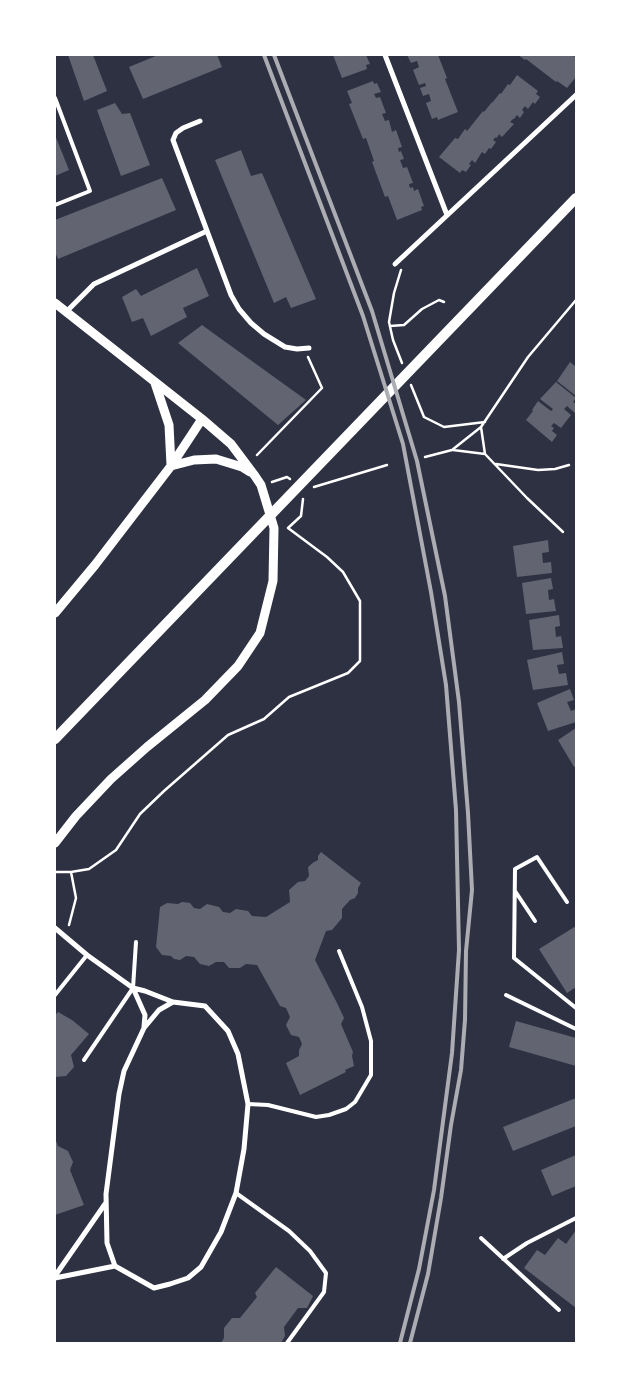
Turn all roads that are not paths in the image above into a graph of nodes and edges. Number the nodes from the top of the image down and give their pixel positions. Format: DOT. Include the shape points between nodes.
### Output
graph roads {
  1 [pos="385,55"];
  2 [pos="576,95"];
  3 [pos="55,98"];
  4 [pos="200,121"];
  5 [pos="576,198"];
  6 [pos="55,205"];
  7 [pos="447,215"];
  8 [pos="207,231"];
  9 [pos="395,264"];
  10 [pos="55,303"];
  11 [pos="66,312"];
  12 [pos="306,348"];
  13 [pos="155,383"];
  14 [pos="202,419"];
  15 [pos="171,466"];
  16 [pos="255,476"];
  17 [pos="55,613"];
  18 [pos="55,739"];
  19 [pos="55,843"];
  20 [pos="515,891"];
  21 [pos="567,902"];
  22 [pos="535,921"];
  23 [pos="55,928"];
  24 [pos="136,942"];
  25 [pos="339,951"];
  26 [pos="87,955"];
  27 [pos="133,988"];
  28 [pos="506,995"];
  29 [pos="55,996"];
  30 [pos="173,1002"];
  31 [pos="576,1008"];
  32 [pos="144,1028"];
  33 [pos="576,1030"];
  34 [pos="84,1060"];
  35 [pos="248,1104"];
  36 [pos="236,1193"];
  37 [pos="106,1203"];
  38 [pos="576,1218"];
  39 [pos="481,1238"];
  40 [pos="504,1259"];
  41 [pos="55,1264"];
  42 [pos="115,1266"];
  43 [pos="60,1268"];
  44 [pos="55,1277"];
  45 [pos="559,1310"];
  46 [pos="287,1343"];
  1 -- 7 [label="street"];
  2 -- 7 [label="street"];
  3 -- 6 [label="lane" via="90,191"];
  4 -- 8 [label="street" via="183,128 173,140"];
  5 -- 18 [label="main road"];
  7 -- 9 [label="street"];
  8 -- 11 [label="street" via="94,284"];
  8 -- 12 [label="street" via="239,309 252,323 285,347"];
  10 -- 11 [label="street"];
  11 -- 13 [label="street"];
  13 -- 14 [label="street"];
  13 -- 15 [label="street" via="169,425"];
  14 -- 15 [label="street"];
  14 -- 16 [label="street" via="231,444"];
  15 -- 16 [label="street" via="194,460 216,460 242,467"];
  15 -- 17 [label="street"];
  16 -- 19 [label="street" via="261,485 274,528 273,581 260,633 238,666 204,700 111,779"];
  20 -- 21 [label="lane" via="515,869 537,857"];
  20 -- 22 [label="lane"];
  20 -- 31 [label="lane" via="514,958"];
  23 -- 26 [label="street"];
  24 -- 27 [label="lane"];
  25 -- 35 [label="lane" via="362,1007 371,1041 371,1076 355,1102 329,1115 316,1117"];
  26 -- 27 [label="street"];
  26 -- 29 [label="lane"];
  27 -- 30 [label="street"];
  27 -- 32 [label="street" via="145,1015"];
  27 -- 34 [label="lane"];
  28 -- 33 [label="lane"];
  30 -- 32 [label="street" via="159,1010"];
  30 -- 35 [label="street" via="205,1006 228,1031 238,1054"];
  32 -- 37 [label="street" via="124,1071 119,1094"];
  35 -- 36 [label="street"];
  36 -- 42 [label="street" via="221,1232 201,1267 188,1278 154,1288"];
  36 -- 46 [label="lane" via="289,1231 310,1251 326,1273 324,1292"];
  37 -- 42 [label="street" via="107,1243"];
  37 -- 43 [label="street"];
  38 -- 40 [label="lane" via="526,1243"];
  39 -- 40 [label="lane"];
  40 -- 45 [label="lane"];
  41 -- 43 [label="lane"];
  42 -- 44 [label="street"];
  43 -- 44 [label="street"];
}
